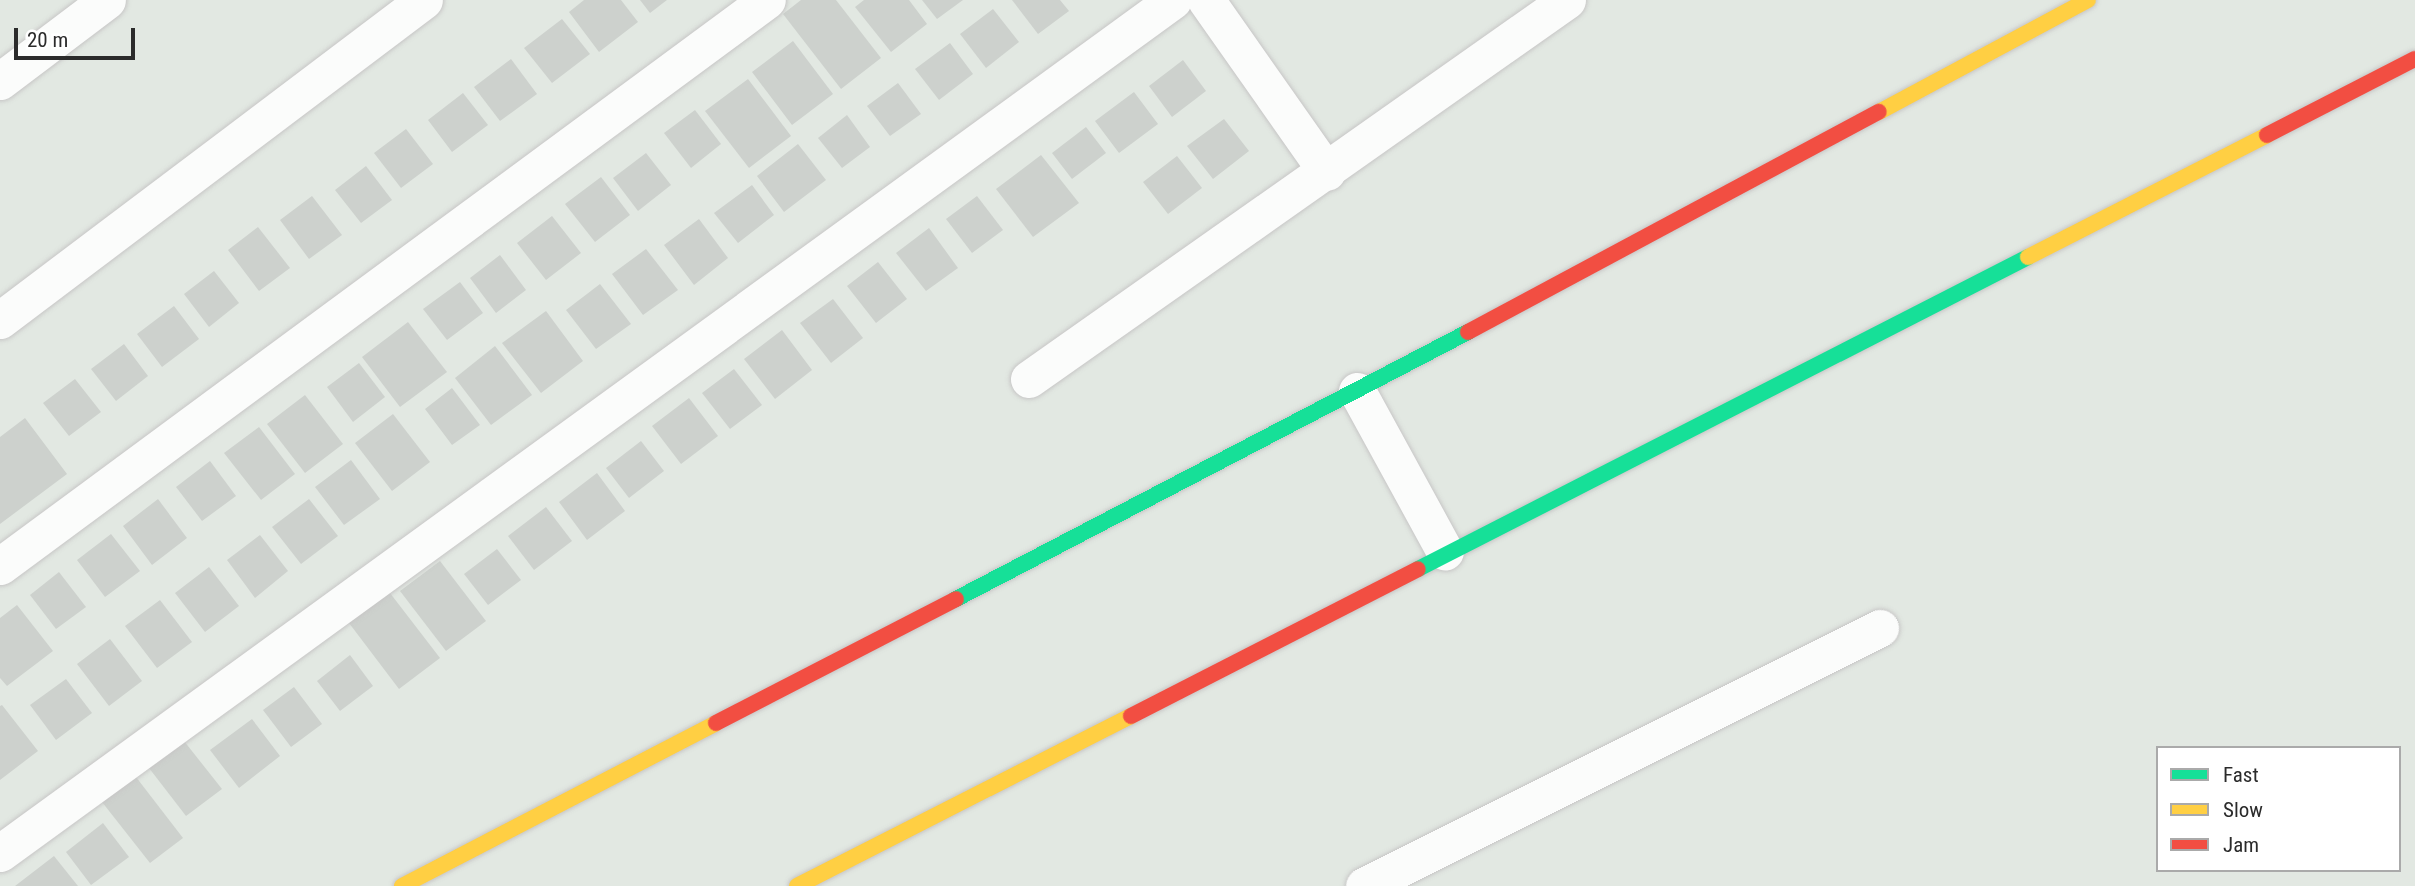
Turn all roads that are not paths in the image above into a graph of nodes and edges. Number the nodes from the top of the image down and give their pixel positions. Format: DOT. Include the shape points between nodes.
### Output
graph roads {
  1 [pos="107,0"];
  2 [pos="424,0"];
  3 [pos="766,0"];
  4 [pos="1173,0"];
  5 [pos="1206,0"];
  6 [pos="1567,0"];
  7 [pos="2088,0"];
  8 [pos="2415,59"];
  9 [pos="0,81"];
  10 [pos="1327,172"];
  11 [pos="0,320"];
  12 [pos="1029,379"];
  13 [pos="1357,391"];
  14 [pos="1445,552"];
  15 [pos="0,566"];
  16 [pos="1880,628"];
  17 [pos="0,853"];
  18 [pos="402,886"];
  19 [pos="797,886"];
  20 [pos="1364,886"];
  1 -- 9 [label="street"];
  2 -- 11 [label="street"];
  3 -- 15 [label="street"];
  4 -- 17 [label="street"];
  5 -- 10 [label="street"];
  6 -- 10 [label="street"];
  7 -- 13 [label="street"];
  8 -- 14 [label="street"];
  10 -- 12 [label="street"];
  13 -- 14 [label="street"];
  13 -- 18 [label="street"];
  14 -- 19 [label="street"];
  16 -- 20 [label="street"];
}
